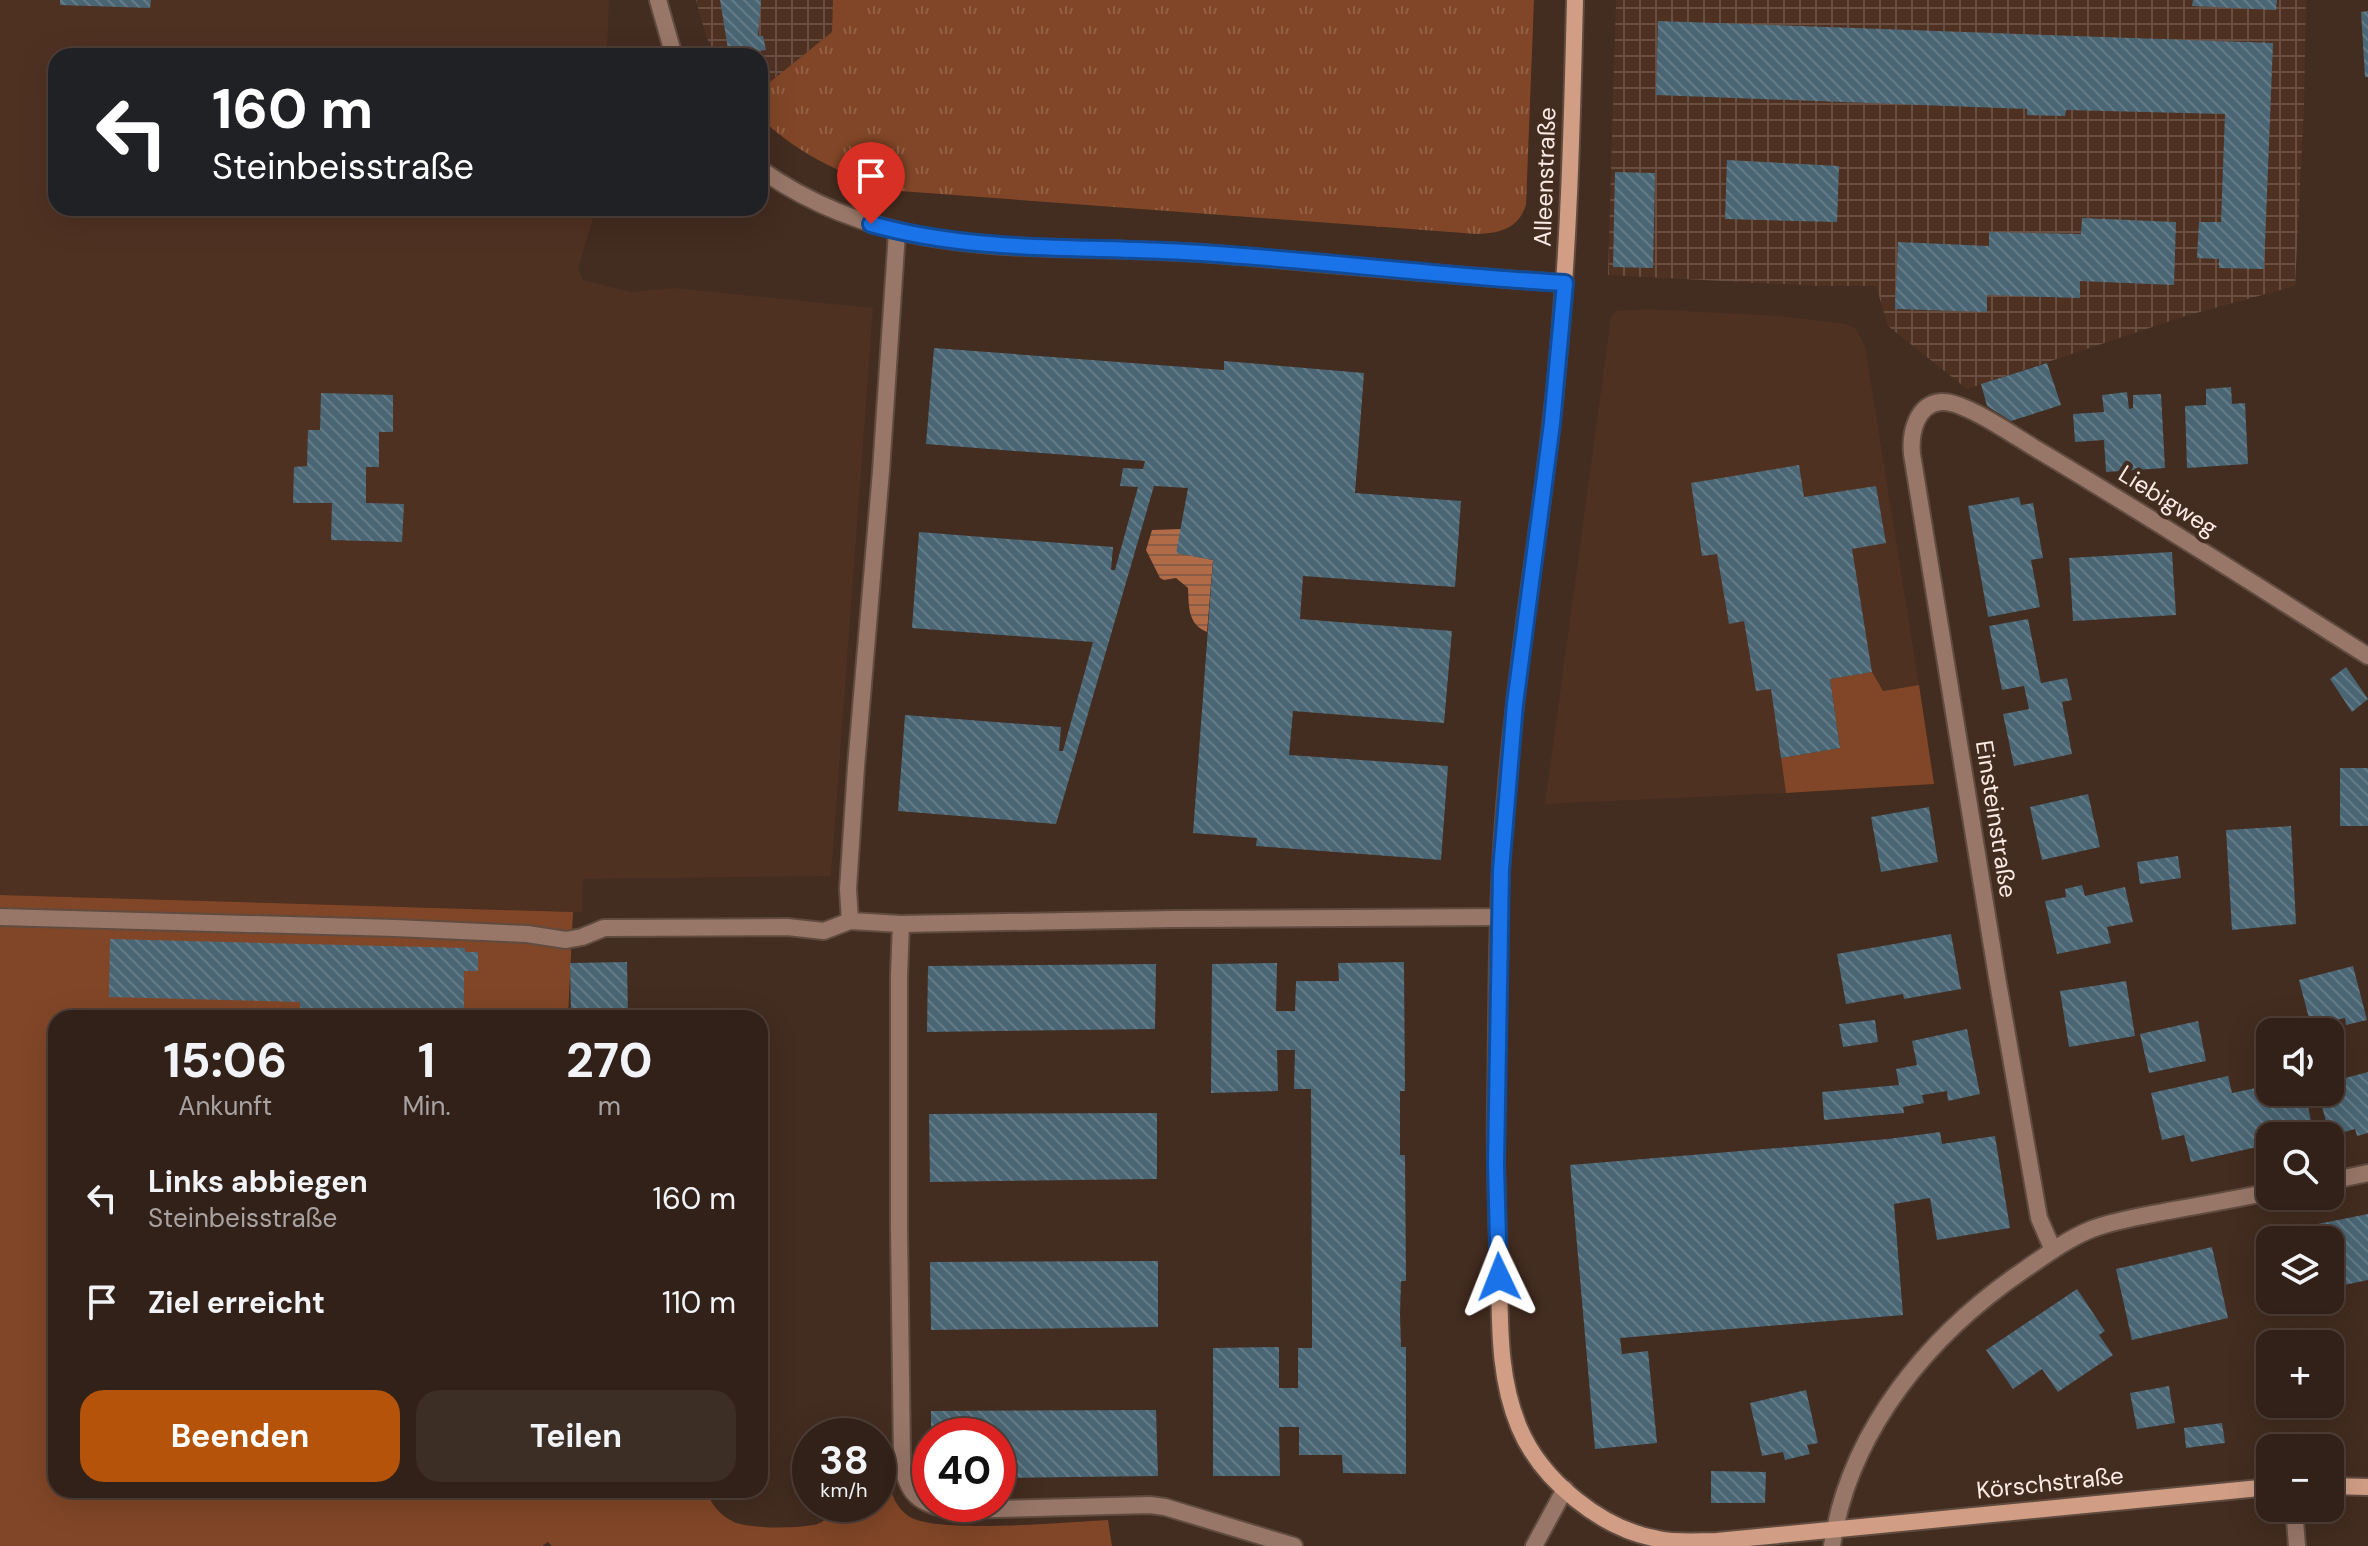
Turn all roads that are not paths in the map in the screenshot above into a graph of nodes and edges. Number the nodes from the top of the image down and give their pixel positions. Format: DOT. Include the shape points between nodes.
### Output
graph roads {
  1 [pos="658,0"];
  2 [pos="1575,0"];
  3 [pos="672,48"];
  4 [pos="768,175"];
  5 [pos="897,232"];
  6 [pos="1565,283"];
  7 [pos="1936,403"];
  8 [pos="2368,656"];
  9 [pos="0,917"];
  10 [pos="1499,917"];
  11 [pos="850,921"];
  12 [pos="901,924"];
  13 [pos="2368,1173"];
  14 [pos="2344,1178"];
  15 [pos="2256,1195"];
  16 [pos="2053,1250"];
  17 [pos="2344,1486"];
  18 [pos="2368,1487"];
  19 [pos="2256,1488"];
  20 [pos="1565,1489"];
  21 [pos="2295,1522"];
  22 [pos="1833,1538"];
  23 [pos="1294,1546"];
  24 [pos="1534,1546"];
  25 [pos="2297,1546"];
  1 -- 3 [label="street"];
  2 -- 6 [label="street, Alleenstraße"];
  4 -- 5 [label="street" via="826,207"];
  5 -- 6 [label="street" via="992,246 1186,252"];
  5 -- 11 [label="street" via="856,767"];
  6 -- 10 [label="street, Alleenstraße" via="1515,704"];
  7 -- 8 [label="street, Liebigweg" via="1954,404 1991,422"];
  7 -- 16 [label="street, Einsteinstraße" via="1916,422 1912,454 2039,1218"];
  9 -- 11 [label="street" via="395,928 566,940 604,928 824,931"];
  10 -- 12 [label="street"];
  10 -- 20 [label="street, Alleenstraße" via="1496,1165 1502,1351 1518,1425 1535,1457"];
  11 -- 12 [label="street"];
  12 -- 23 [label="street" via="899,1227 902,1458 908,1486 930,1505 955,1510 1165,1507"];
  13 -- 14 [label="street"];
  15 -- 16 [label="street" via="2111,1223"];
  16 -- 22 [label="street" via="1988,1296 1910,1372 1862,1450"];
  17 -- 18 [label="street"];
  19 -- 22 [label="street, Körschstraße" via="1998,1512"];
  20 -- 22 [label="street, Alleenstraße" via="1611,1522 1657,1539"];
  20 -- 24 [label="street"];
  21 -- 25 [label="street"];
}
